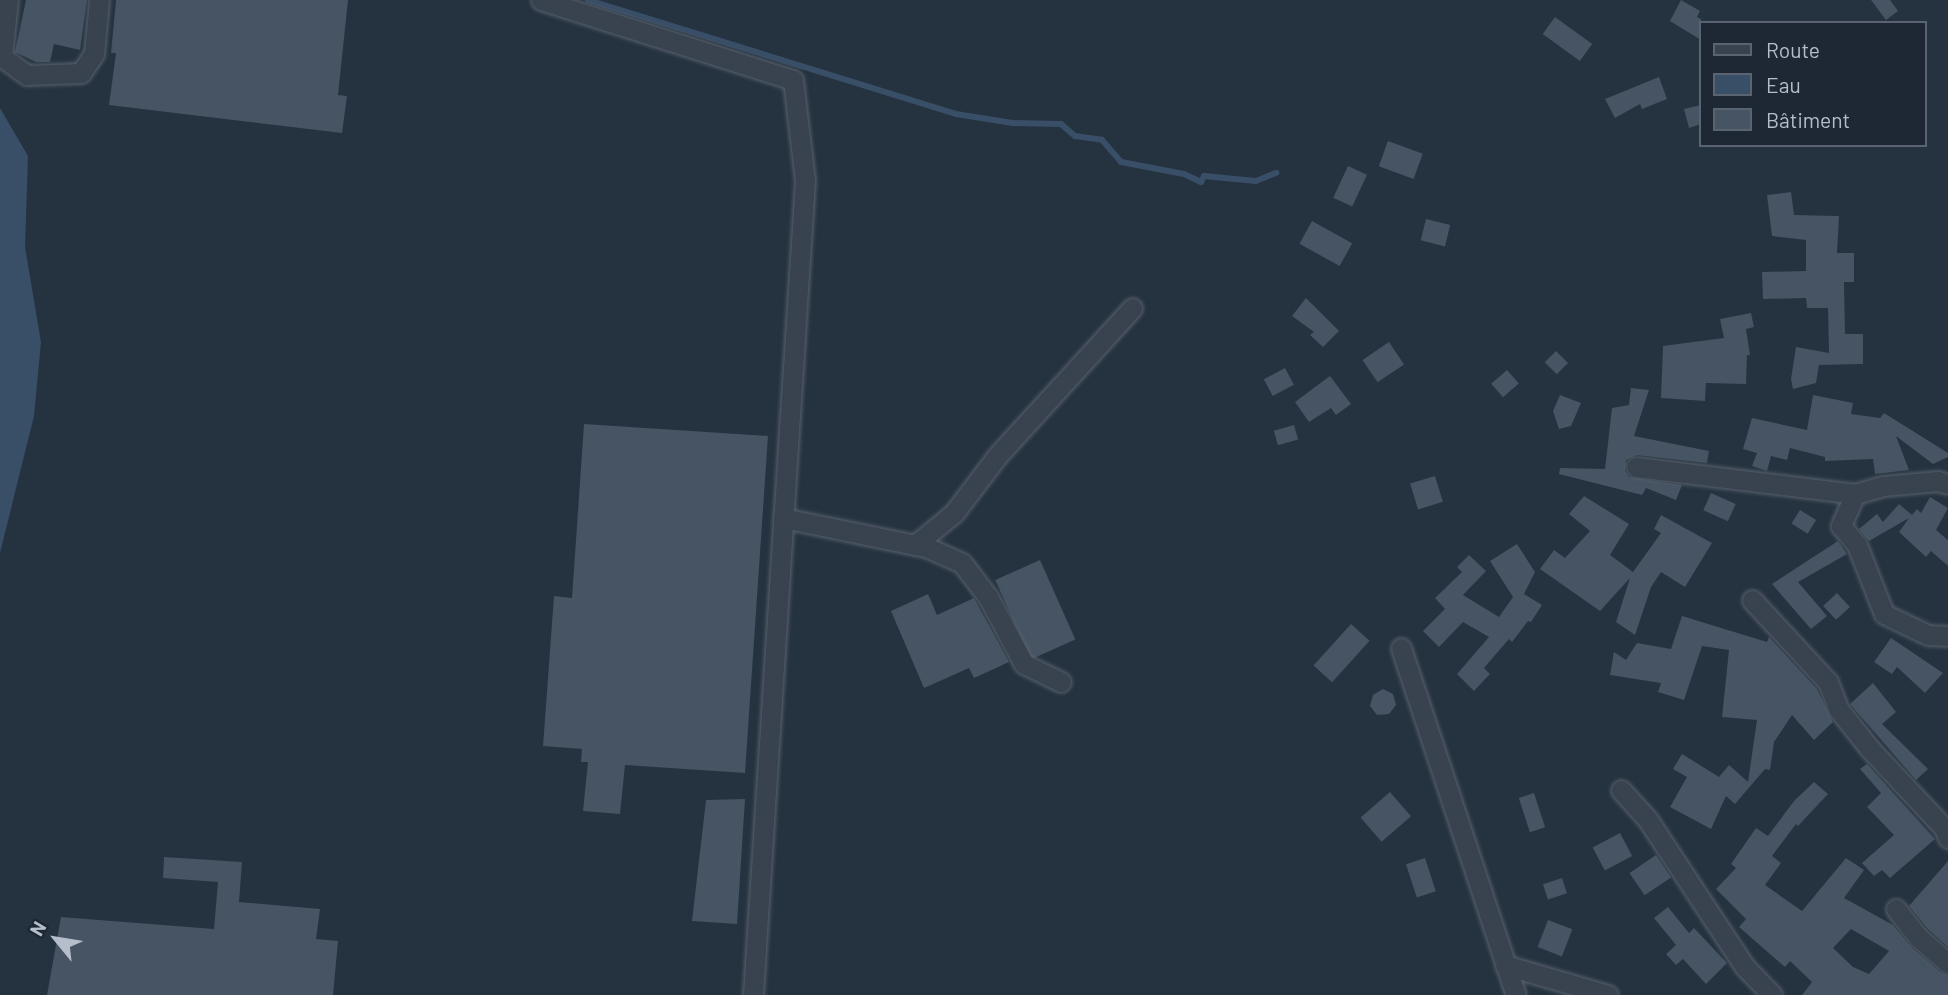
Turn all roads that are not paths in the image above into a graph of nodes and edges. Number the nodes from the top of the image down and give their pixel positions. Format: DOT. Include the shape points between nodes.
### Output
graph roads {
  1 [pos="8,0"];
  2 [pos="99,0"];
  3 [pos="541,0"];
  4 [pos="1132,309"];
  5 [pos="1636,467"];
  6 [pos="1948,484"];
  7 [pos="1854,494"];
  8 [pos="783,518"];
  9 [pos="915,545"];
  10 [pos="1752,600"];
  11 [pos="1948,636"];
  12 [pos="1401,648"];
  13 [pos="1061,682"];
  14 [pos="1621,790"];
  15 [pos="1948,838"];
  16 [pos="1896,909"];
  17 [pos="1948,963"];
  18 [pos="1506,965"];
  19 [pos="753,995"];
  20 [pos="1516,995"];
  21 [pos="1608,995"];
  22 [pos="1772,995"];
  1 -- 2 [label="street" via="2,57 27,75 81,73 94,54"];
  3 -- 8 [label="street" via="793,80 805,180"];
  4 -- 9 [label="street" via="998,455 954,513"];
  5 -- 7 [label="street"];
  6 -- 7 [label="street" via="1883,486"];
  7 -- 11 [label="street" via="1841,526 1857,545 1884,614 1928,635"];
  8 -- 9 [label="street"];
  8 -- 19 [label="street"];
  9 -- 13 [label="street" via="962,563 988,597 1024,664"];
  10 -- 15 [label="street" via="1828,682 1839,710"];
  12 -- 18 [label="street"];
  14 -- 22 [label="street" via="1648,820 1745,967"];
  16 -- 17 [label="street" via="1919,938"];
  18 -- 20 [label="street"];
  18 -- 21 [label="street"];
}
